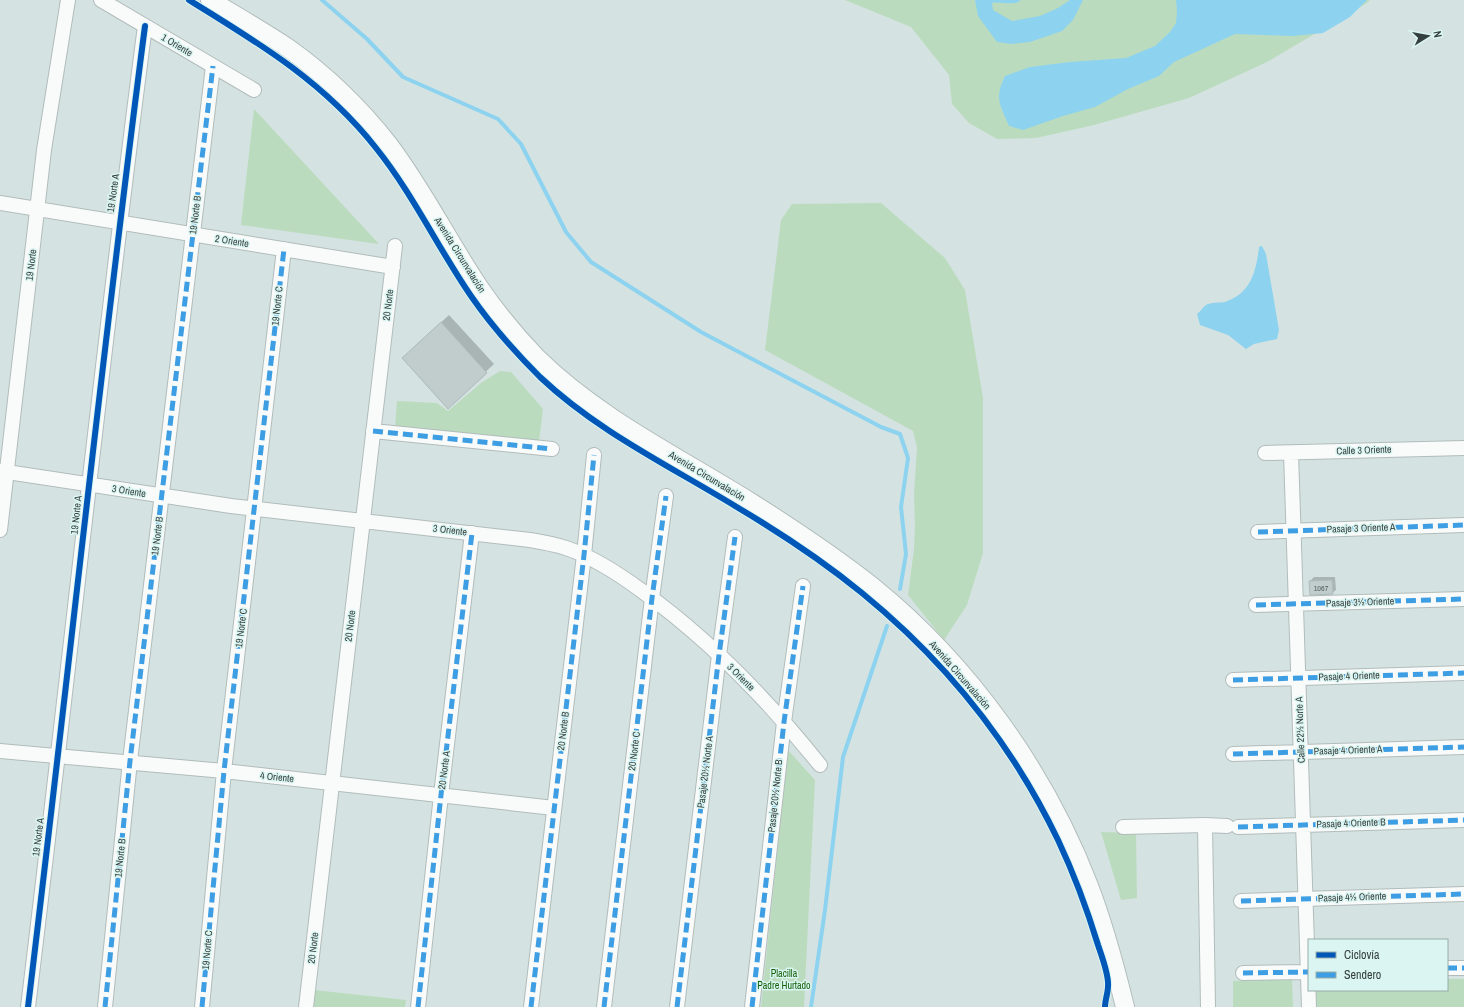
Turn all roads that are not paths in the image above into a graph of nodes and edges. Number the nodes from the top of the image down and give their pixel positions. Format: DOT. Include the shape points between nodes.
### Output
graph roads {
  1 [pos="68,0"];
  2 [pos="101,0"];
  3 [pos="210,0"];
  4 [pos="145,26"];
  5 [pos="213,66"];
  6 [pos="254,90"];
  7 [pos="0,203"];
  8 [pos="37,209"];
  9 [pos="119,222"];
  10 [pos="193,234"];
  11 [pos="395,246"];
  12 [pos="284,249"];
  13 [pos="393,267"];
  14 [pos="373,432"];
  15 [pos="1464,448"];
  16 [pos="552,449"];
  17 [pos="1291,452"];
  18 [pos="1265,453"];
  19 [pos="594,455"];
  20 [pos="3,471"];
  21 [pos="90,485"];
  22 [pos="162,496"];
  23 [pos="666,496"];
  24 [pos="255,509"];
  25 [pos="363,520"];
  26 [pos="1464,525"];
  27 [pos="0,530"];
  28 [pos="1293,531"];
  29 [pos="1258,532"];
  30 [pos="472,533"];
  31 [pos="735,537"];
  32 [pos="584,555"];
  33 [pos="803,586"];
  34 [pos="652,598"];
  35 [pos="1464,599"];
  36 [pos="1296,604"];
  37 [pos="1256,605"];
  38 [pos="719,654"];
  39 [pos="1464,673"];
  40 [pos="1298,678"];
  41 [pos="1233,680"];
  42 [pos="784,722"];
  43 [pos="1464,747"];
  44 [pos="0,751"];
  45 [pos="1300,752"];
  46 [pos="1233,754"];
  47 [pos="59,756"];
  48 [pos="130,761"];
  49 [pos="820,765"];
  50 [pos="224,771"];
  51 [pos="332,783"];
  52 [pos="441,795"];
  53 [pos="554,808"];
  54 [pos="1464,820"];
  55 [pos="1205,825"];
  56 [pos="1303,825"];
  57 [pos="1123,827"];
  58 [pos="1464,894"];
  59 [pos="1305,899"];
  60 [pos="1241,901"];
  61 [pos="1448,968"];
  62 [pos="1464,968"];
  63 [pos="1308,972"];
  64 [pos="1243,973"];
  65 [pos="1309,991"];
  66 [pos="28,1007"];
  67 [pos="105,1007"];
  68 [pos="202,1007"];
  69 [pos="306,1007"];
  70 [pos="418,1007"];
  71 [pos="530,1007"];
  72 [pos="604,1007"];
  73 [pos="677,1007"];
  74 [pos="752,1007"];
  75 [pos="1124,1007"];
  76 [pos="1208,1007"];
  77 [pos="1309,1007"];
  1 -- 8 [label="street, 19 Norte"];
  2 -- 4 [label="street, 1 Oriente"];
  3 -- 75 [label="main road, Avenida Circunvalación" via="270,36 305,61 338,88 366,118 409,174 478,286 520,339 551,370 606,414 750,502 827,553 873,588 943,654 1004,728 1035,775 1064,829 1099,913"];
  4 -- 5 [label="street, 1 Oriente"];
  4 -- 9 [label="street, 19 Norte A"];
  5 -- 6 [label="street, 1 Oriente"];
  5 -- 10 [label="street, 19 Norte B"];
  7 -- 8 [label="street, 2 Oriente"];
  8 -- 9 [label="street, 2 Oriente"];
  8 -- 20 [label="street, 19 Norte"];
  9 -- 10 [label="street, 2 Oriente"];
  9 -- 21 [label="street, 19 Norte A"];
  10 -- 12 [label="street, 2 Oriente"];
  10 -- 22 [label="street, 19 Norte B"];
  11 -- 13 [label="street, 20 Norte"];
  12 -- 13 [label="street, 2 Oriente"];
  12 -- 24 [label="street, 19 Norte C"];
  13 -- 14 [label="street, 20 Norte"];
  14 -- 16 [label="street"];
  14 -- 25 [label="street, 20 Norte"];
  15 -- 17 [label="street, Calle 3 Oriente"];
  17 -- 18 [label="street, Calle 3 Oriente"];
  17 -- 28 [label="street, Calle 22½ Norte A"];
  19 -- 32 [label="street, 20 Norte B"];
  20 -- 21 [label="street, 3 Oriente"];
  20 -- 27 [label="street, 19 Norte"];
  21 -- 22 [label="street, 3 Oriente"];
  21 -- 47 [label="street, 19 Norte A"];
  22 -- 24 [label="street, 3 Oriente"];
  22 -- 48 [label="street, 19 Norte B"];
  23 -- 34 [label="street, 20 Norte C"];
  24 -- 25 [label="street, 3 Oriente"];
  24 -- 50 [label="street, 19 Norte C"];
  25 -- 30 [label="street, 3 Oriente"];
  25 -- 51 [label="street, 20 Norte"];
  26 -- 28 [label="street, Pasaje 3 Oriente A"];
  28 -- 29 [label="street, Pasaje 3 Oriente A"];
  28 -- 36 [label="street, Calle 22½ Norte A"];
  30 -- 32 [label="street, 3 Oriente" via="548,543"];
  30 -- 52 [label="street, 20 Norte A"];
  31 -- 38 [label="street, Pasaje 20½ Norte A"];
  32 -- 34 [label="street, 3 Oriente"];
  32 -- 53 [label="street, 20 Norte B"];
  33 -- 42 [label="street, Pasaje 20½ Norte B"];
  34 -- 38 [label="street, 3 Oriente"];
  34 -- 72 [label="street, 20 Norte C"];
  35 -- 36 [label="street, Pasaje 3½ Oriente"];
  36 -- 37 [label="street, Pasaje 3½ Oriente"];
  36 -- 40 [label="street, Calle 22½ Norte A"];
  38 -- 42 [label="street, 3 Oriente"];
  38 -- 73 [label="street, Pasaje 20½ Norte A"];
  39 -- 40 [label="street, Pasaje 4 Oriente"];
  40 -- 41 [label="street, Pasaje 4 Oriente"];
  40 -- 45 [label="street, Calle 22½ Norte A"];
  42 -- 49 [label="street, 3 Oriente"];
  42 -- 74 [label="street, Pasaje 20½ Norte B"];
  43 -- 45 [label="street, Pasaje 4 Oriente A"];
  44 -- 47 [label="street, 4 Oriente"];
  45 -- 46 [label="street, Pasaje 4 Oriente A"];
  45 -- 56 [label="street, Calle 22½ Norte A"];
  47 -- 48 [label="street, 4 Oriente"];
  47 -- 66 [label="street, 19 Norte A"];
  48 -- 50 [label="street, 4 Oriente"];
  48 -- 67 [label="street, 19 Norte B"];
  50 -- 51 [label="street, 4 Oriente"];
  50 -- 68 [label="street, 19 Norte C"];
  51 -- 52 [label="street, 4 Oriente"];
  51 -- 69 [label="street, 20 Norte"];
  52 -- 53 [label="street, 4 Oriente"];
  52 -- 70 [label="street, 20 Norte A"];
  53 -- 71 [label="street, 20 Norte B"];
  54 -- 56 [label="street, Pasaje 4 Oriente B"];
  55 -- 56 [label="street, Pasaje 4 Oriente B"];
  55 -- 57 [label="street, Pasaje 4 Oriente B"];
  55 -- 76 [label="street"];
  56 -- 59 [label="street, Calle 22½ Norte A"];
  58 -- 59 [label="street, Pasaje 4½ Oriente"];
  59 -- 60 [label="street, Pasaje 4½ Oriente"];
  59 -- 63 [label="street, Calle 22½ Norte A"];
  61 -- 62 [label="street"];
  63 -- 64 [label="street"];
  65 -- 77 [label="street, Calle 22½ Norte A"];
}
